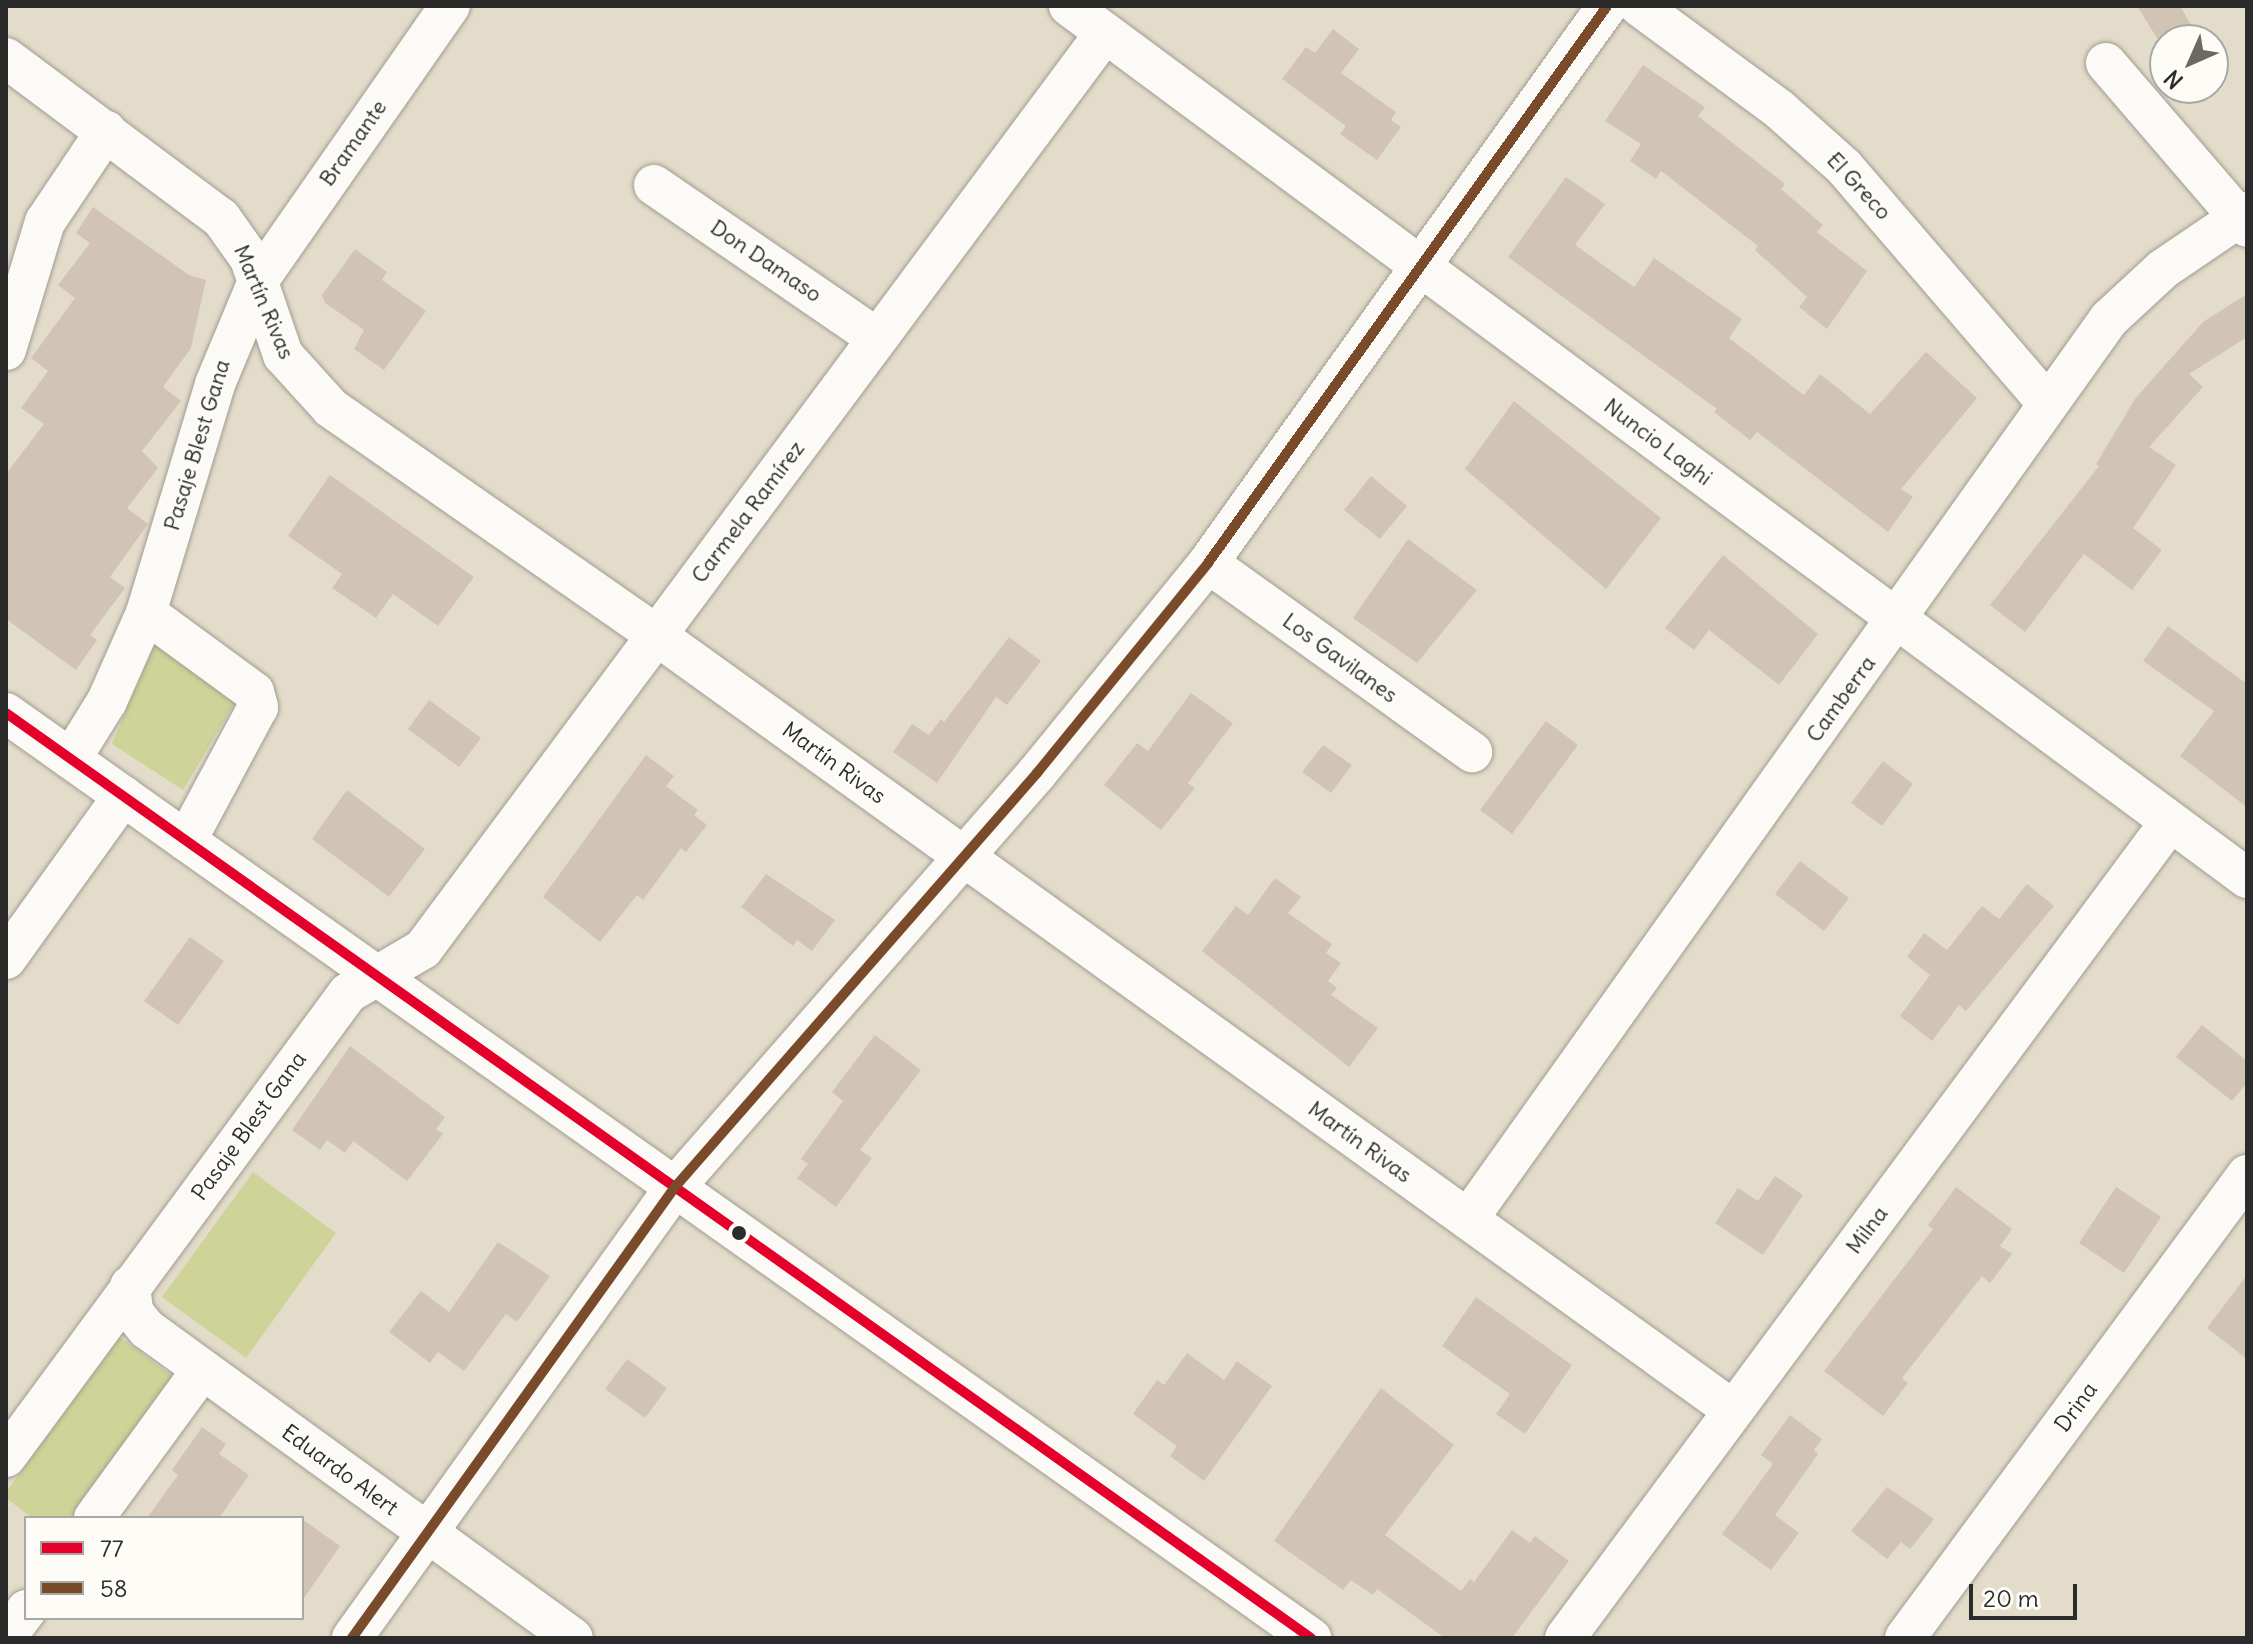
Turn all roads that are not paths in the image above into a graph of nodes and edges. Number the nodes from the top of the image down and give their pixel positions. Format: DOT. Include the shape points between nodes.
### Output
graph roads {
  1 [pos="450,6"];
  2 [pos="1069,6"];
  3 [pos="1607,6"];
  4 [pos="1639,6"];
  5 [pos="1105,33"];
  6 [pos="6,58"];
  7 [pos="2106,63"];
  8 [pos="106,131"];
  9 [pos="654,185"];
  10 [pos="2244,219"];
  11 [pos="1421,266"];
  12 [pos="258,281"];
  13 [pos="877,338"];
  14 [pos="6,350"];
  15 [pos="2046,402"];
  16 [pos="1208,563"];
  17 [pos="146,613"];
  18 [pos="1898,620"];
  19 [pos="656,635"];
  20 [pos="6,713"];
  21 [pos="1472,752"];
  22 [pos="71,759"];
  23 [pos="123,796"];
  24 [pos="2170,822"];
  25 [pos="186,841"];
  26 [pos="964,857"];
  27 [pos="2246,874"];
  28 [pos="6,959"];
  29 [pos="378,976"];
  30 [pos="2247,1175"];
  31 [pos="675,1187"];
  32 [pos="1468,1219"];
  33 [pos="130,1286"];
  34 [pos="202,1370"];
  35 [pos="1733,1410"];
  36 [pos="6,1457"];
  37 [pos="95,1516"];
  38 [pos="427,1533"];
  39 [pos="24,1613"];
  40 [pos="6,1637"];
  41 [pos="352,1638"];
  42 [pos="573,1638"];
  43 [pos="1311,1638"];
  44 [pos="1565,1638"];
  45 [pos="1905,1638"];
  1 -- 12 [label="street, Bramante"];
  2 -- 5 [label="street, Nuncio Laghi"];
  3 -- 11 [label="street"];
  4 -- 15 [label="street, El Greco" via="1779,109 1835,158"];
  5 -- 11 [label="street, Nuncio Laghi"];
  5 -- 13 [label="street, Carmela Ramírez"];
  6 -- 8 [label="street, Martín Rivas"];
  7 -- 10 [label="street"];
  8 -- 12 [label="street, Martín Rivas" via="221,218 239,239"];
  8 -- 14 [label="street" via="45,222"];
  9 -- 13 [label="street, Don Damaso"];
  10 -- 15 [label="street, Camberra" via="2134,293"];
  11 -- 16 [label="street"];
  11 -- 18 [label="street, Nuncio Laghi"];
  12 -- 17 [label="street, Pasaje Blest Gana" via="215,384"];
  12 -- 19 [label="street, Martín Rivas" via="283,355 312,392"];
  13 -- 19 [label="street, Carmela Ramírez"];
  15 -- 18 [label="street, Camberra"];
  16 -- 21 [label="street, Los Gavilanes"];
  16 -- 26 [label="street"];
  17 -- 22 [label="street, Pasaje Blest Gana" via="107,701"];
  17 -- 25 [label="street" via="254,692 258,707"];
  18 -- 24 [label="street, Nuncio Laghi"];
  18 -- 32 [label="street, Camberra"];
  19 -- 26 [label="street, Martín Rivas"];
  19 -- 29 [label="street, Carmela Ramírez" via="423,949"];
  20 -- 22 [label="street"];
  22 -- 23 [label="street"];
  23 -- 25 [label="street"];
  23 -- 28 [label="street"];
  24 -- 27 [label="street, Nuncio Laghi"];
  24 -- 35 [label="street, Milna"];
  25 -- 29 [label="street"];
  26 -- 31 [label="street"];
  26 -- 32 [label="street, Martín Rivas"];
  29 -- 31 [label="street"];
  29 -- 33 [label="street, Pasaje Blest Gana" via="348,993"];
  30 -- 45 [label="street, Drina"];
  31 -- 38 [label="street"];
  31 -- 43 [label="street"];
  32 -- 35 [label="street, Martín Rivas"];
  33 -- 34 [label="street, Eduardo Alert" via="133,1312"];
  33 -- 36 [label="street, Pasaje Blest Gana"];
  34 -- 37 [label="street"];
  34 -- 38 [label="street, Eduardo Alert"];
  35 -- 44 [label="street, Milna"];
  38 -- 41 [label="street"];
  38 -- 42 [label="street, Eduardo Alert"];
  39 -- 40 [label="street"];
}
